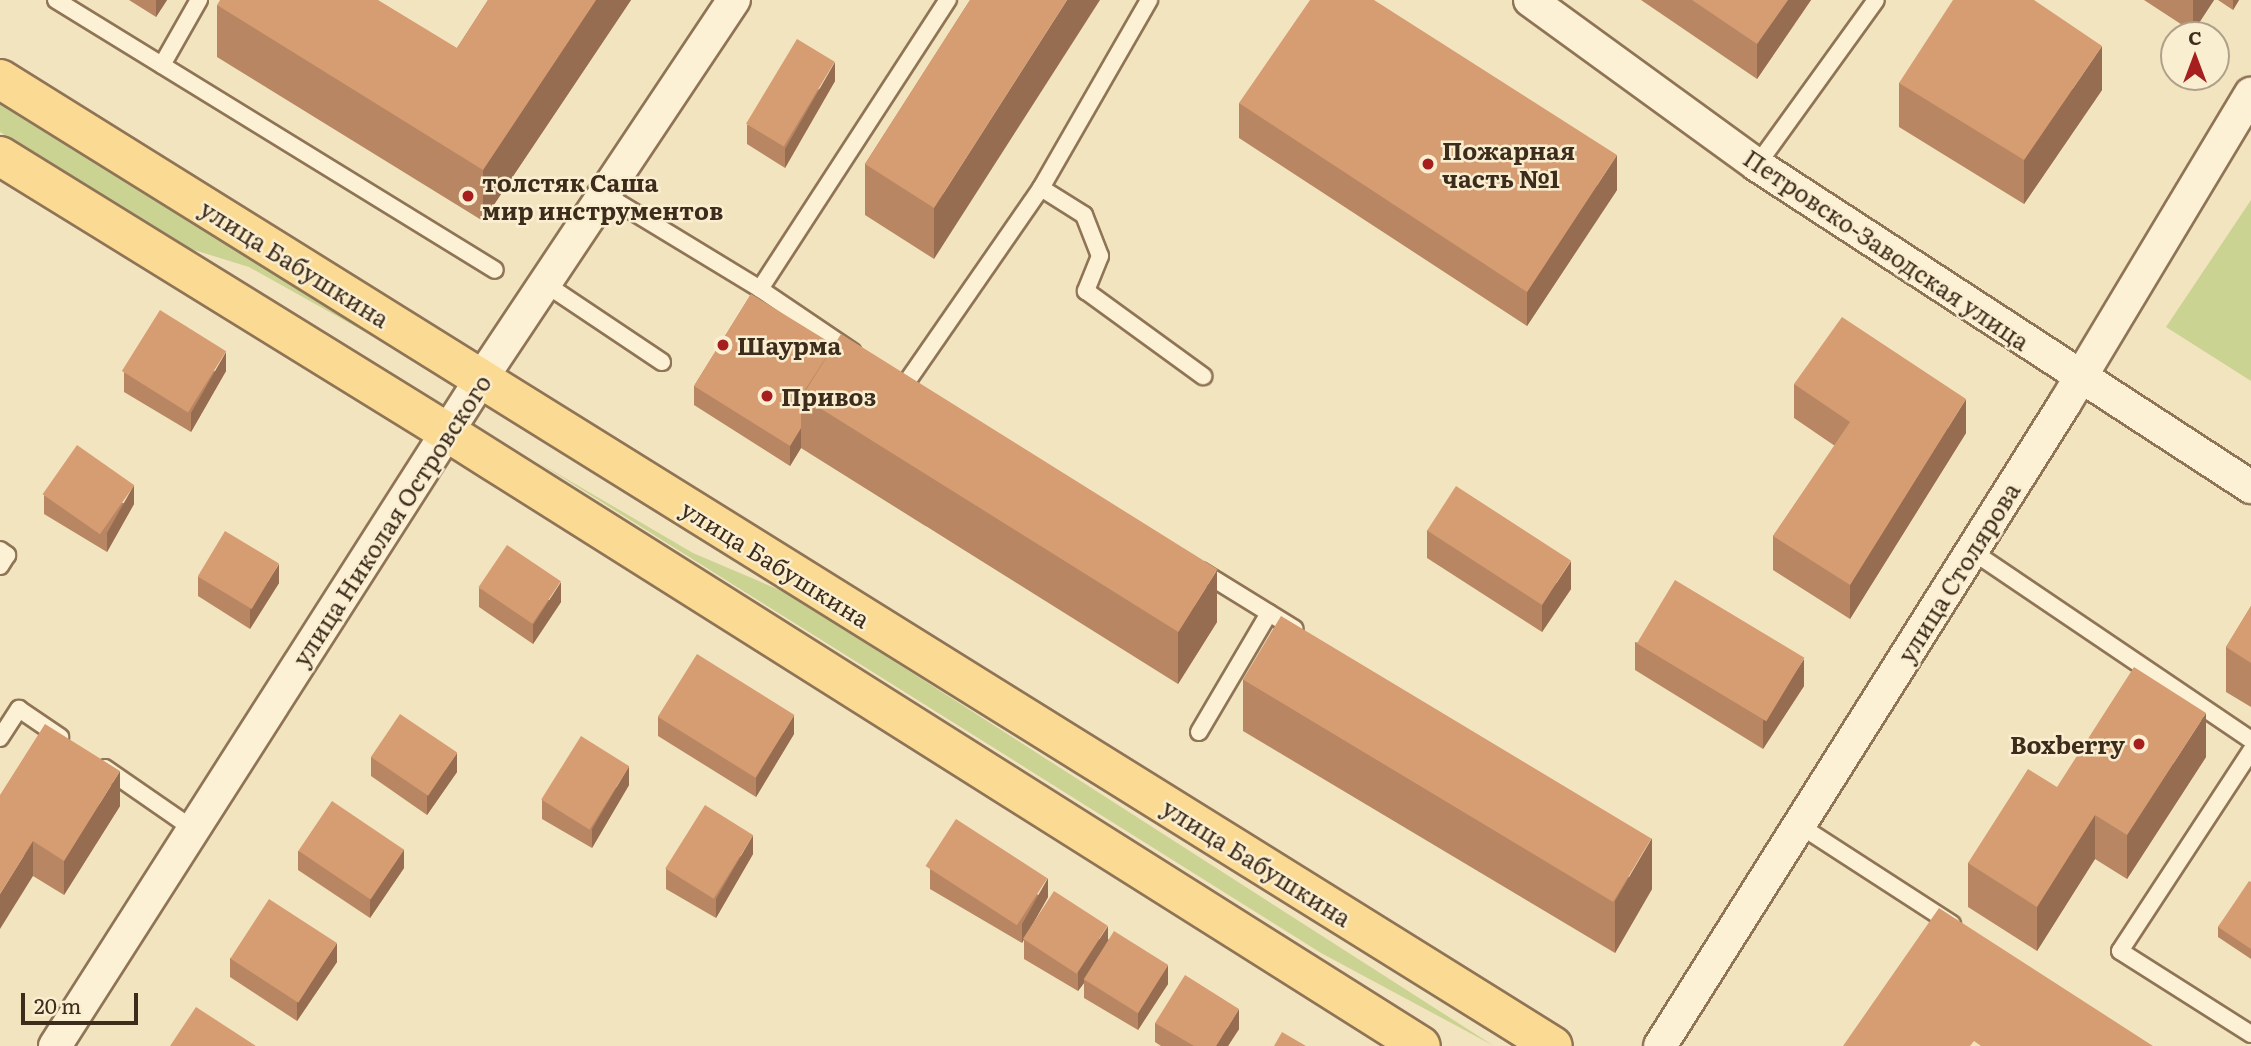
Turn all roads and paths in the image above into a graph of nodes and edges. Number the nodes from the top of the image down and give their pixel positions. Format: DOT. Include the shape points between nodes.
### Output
graph roads {
  1 [pos="56,0"];
  2 [pos="200,0"];
  3 [pos="734,0"];
  4 [pos="948,0"];
  5 [pos="1149,0"];
  6 [pos="1530,0"];
  7 [pos="1876,0"];
  8 [pos="162,65"];
  9 [pos="0,79"];
  10 [pos="2251,94"];
  11 [pos="0,156"];
  12 [pos="1757,165"];
  13 [pos="1041,188"];
  14 [pos="604,194"];
  15 [pos="495,271"];
  16 [pos="544,284"];
  17 [pos="760,289"];
  18 [pos="662,362"];
  19 [pos="871,364"];
  20 [pos="1203,376"];
  21 [pos="481,379"];
  22 [pos="2080,379"];
  23 [pos="904,386"];
  24 [pos="447,432"];
  25 [pos="2251,487"];
  26 [pos="0,551"];
  27 [pos="1972,551"];
  28 [pos="1186,562"];
  29 [pos="0,566"];
  30 [pos="1269,613"];
  31 [pos="1304,635"];
  32 [pos="1199,732"];
  33 [pos="0,738"];
  34 [pos="2251,740"];
  35 [pos="2251,751"];
  36 [pos="1799,825"];
  37 [pos="193,829"];
  38 [pos="1967,933"];
  39 [pos="2251,1034"];
  40 [pos="55,1046"];
  41 [pos="1421,1046"];
  42 [pos="1553,1046"];
  43 [pos="1660,1046"];
  1 -- 8 [label="lane"];
  2 -- 8 [label="lane"];
  3 -- 14 [label="street, улица Николая Островского"];
  4 -- 17 [label="lane"];
  5 -- 13 [label="lane"];
  6 -- 12 [label="street, Петровско-Заводская улица"];
  7 -- 12 [label="lane"];
  8 -- 15 [label="lane"];
  9 -- 21 [label="main road, улица Бабушкина"];
  10 -- 22 [label="street, улица Столярова"];
  11 -- 24 [label="main road"];
  12 -- 22 [label="street, Петровско-Заводская улица"];
  13 -- 20 [label="lane" via="1084,215 1100,256 1086,291"];
  13 -- 23 [label="lane"];
  14 -- 16 [label="street, улица Николая Островского"];
  14 -- 17 [label="lane"];
  16 -- 18 [label="lane"];
  16 -- 21 [label="street, улица Николая Островского"];
  17 -- 19 [label="lane"];
  21 -- 24 [label="street, улица Николая Островского"];
  21 -- 42 [label="main road, улица Бабушкина"];
  22 -- 25 [label="street, Петровско-Заводская улица"];
  22 -- 27 [label="street, улица Столярова"];
  24 -- 37 [label="street, улица Николая Островского"];
  24 -- 41 [label="main road"];
  26 -- 29 [label="lane" via="7,555"];
  27 -- 34 [label="lane"];
  27 -- 36 [label="street, улица Столярова"];
  28 -- 30 [label="lane"];
  30 -- 31 [label="lane"];
  30 -- 32 [label="lane"];
  33 -- 37 [label="lane" via="19,709"];
  35 -- 39 [label="lane" via="2120,951"];
  36 -- 38 [label="lane"];
  36 -- 43 [label="street, улица Столярова"];
  37 -- 40 [label="street, улица Николая Островского"];
}
